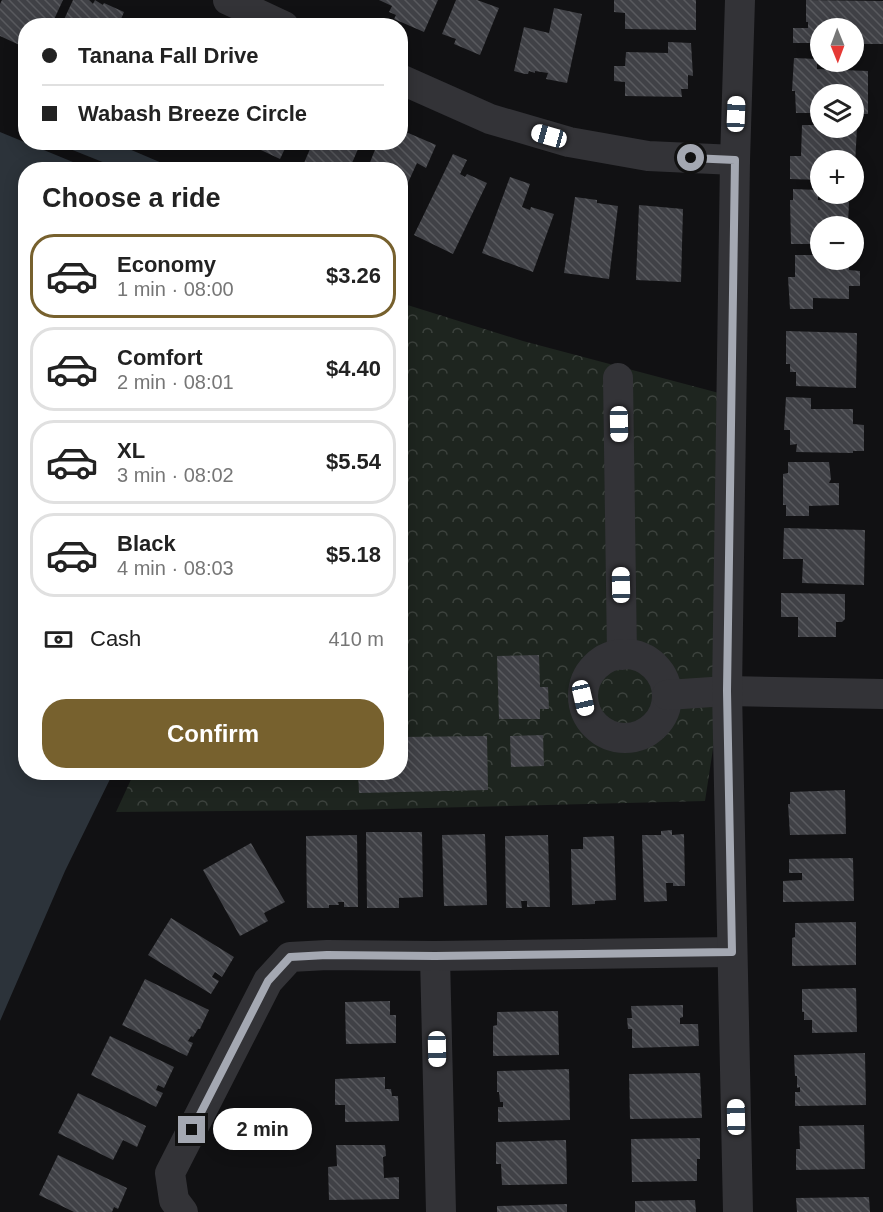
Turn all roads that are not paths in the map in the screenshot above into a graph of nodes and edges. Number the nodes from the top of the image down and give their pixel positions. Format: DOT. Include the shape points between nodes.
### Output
graph roads {
  1 [pos="228,0"];
  2 [pos="740,0"];
  3 [pos="267,18"];
  4 [pos="408,83"];
  5 [pos="735,160"];
  6 [pos="618,378"];
  7 [pos="622,655"];
  8 [pos="727,691"];
  9 [pos="883,694"];
  10 [pos="667,695"];
  11 [pos="732,952"];
  12 [pos="435,956"];
  13 [pos="183,1212"];
  14 [pos="441,1212"];
  15 [pos="738,1212"];
  1 -- 3 [label="street"];
  2 -- 5 [label="street"];
  4 -- 5 [label="street" via="490,120 569,142 648,156"];
  5 -- 8 [label="street"];
  6 -- 7 [label="street"];
  7 -- 10 [label="street" via="642,657 654,665 662,675"];
  7 -- 10 [label="street" via="602,661 585,684 586,712 594,724 618,738 645,733 664,714"];
  8 -- 9 [label="street"];
  8 -- 10 [label="street"];
  8 -- 11 [label="street"];
  11 -- 12 [label="street"];
  11 -- 15 [label="street"];
  12 -- 13 [label="street" via="290,957 268,981 170,1173 174,1200"];
  12 -- 14 [label="street"];
}
